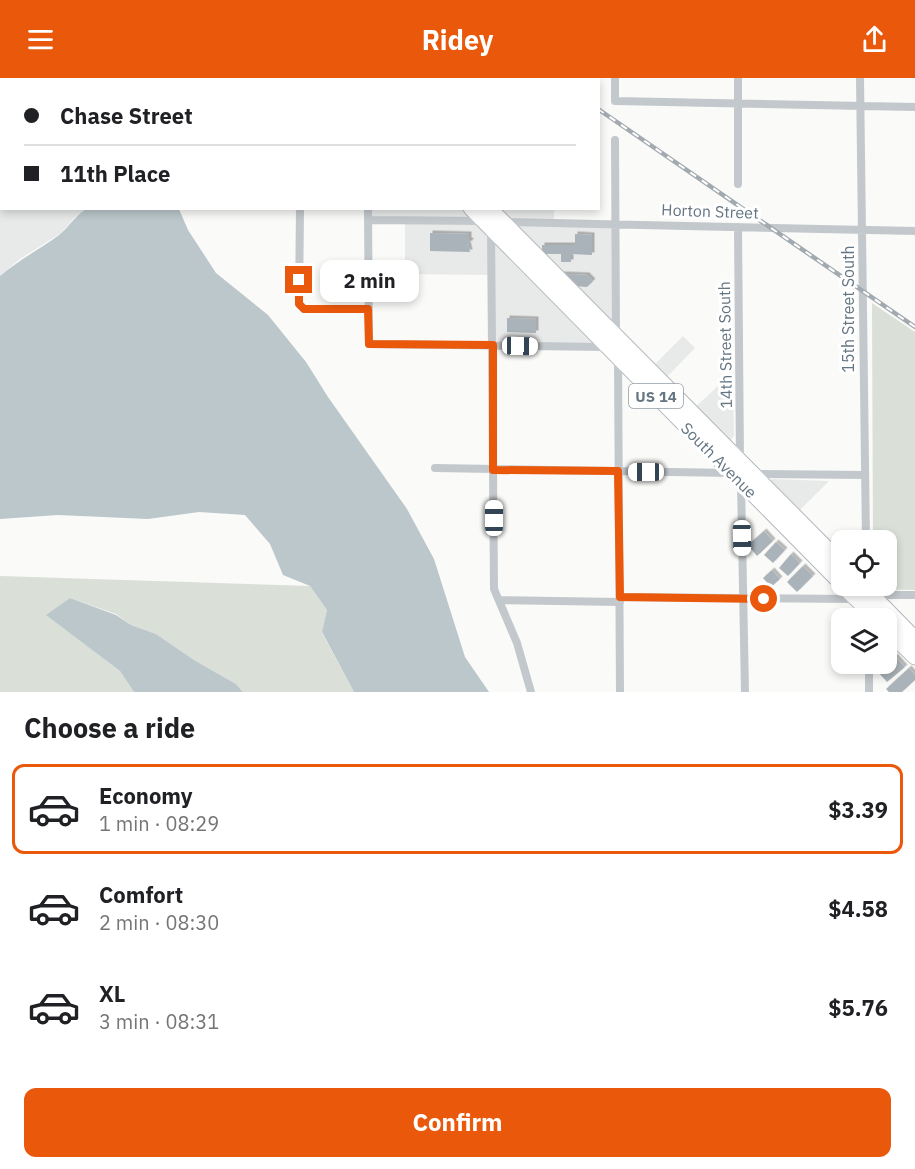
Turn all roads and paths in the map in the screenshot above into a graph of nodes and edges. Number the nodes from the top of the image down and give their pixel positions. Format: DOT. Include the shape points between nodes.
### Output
graph roads {
  1 [pos="615,78"];
  2 [pos="738,78"];
  3 [pos="860,78"];
  4 [pos="739,103"];
  5 [pos="860,106"];
  6 [pos="915,107"];
  7 [pos="615,140"];
  8 [pos="738,184"];
  9 [pos="300,210"];
  10 [pos="368,210"];
  11 [pos="476,210"];
  12 [pos="491,216"];
  13 [pos="368,220"];
  14 [pos="615,224"];
  15 [pos="738,227"];
  16 [pos="863,230"];
  17 [pos="915,231"];
  18 [pos="368,309"];
  19 [pos="493,345"];
  20 [pos="614,347"];
  21 [pos="435,468"];
  22 [pos="493,470"];
  23 [pos="618,471"];
  24 [pos="742,473"];
  25 [pos="865,475"];
  26 [pos="866,530"];
  27 [pos="831,554"];
  28 [pos="831,573"];
  29 [pos="831,593"];
  30 [pos="897,594"];
  31 [pos="869,596"];
  32 [pos="915,596"];
  33 [pos="743,598"];
  34 [pos="620,599"];
  35 [pos="499,600"];
  36 [pos="915,639"];
  37 [pos="897,640"];
  38 [pos="915,657"];
  39 [pos="869,674"];
  40 [pos="531,692"];
  41 [pos="621,692"];
  42 [pos="745,692"];
  43 [pos="869,692"];
  1 -- 4 [label="street" via="615,101"];
  2 -- 4 [label="street"];
  3 -- 5 [label="street, 15th Street South"];
  4 -- 5 [label="street"];
  4 -- 8 [label="street"];
  5 -- 6 [label="street"];
  5 -- 16 [label="street, 15th Street South"];
  7 -- 14 [label="street"];
  9 -- 18 [label="street" via="299,304 304,309"];
  10 -- 13 [label="street"];
  11 -- 12 [label="highway, South Avenue / US 14"];
  12 -- 13 [label="street, Horton Street"];
  12 -- 14 [label="street, Horton Street"];
  12 -- 19 [label="street"];
  12 -- 20 [label="highway, South Avenue / US 14"];
  13 -- 18 [label="street"];
  14 -- 15 [label="street, Horton Street"];
  14 -- 20 [label="street"];
  15 -- 16 [label="street, Horton Street"];
  15 -- 24 [label="street, 14th Street South"];
  16 -- 17 [label="street, Horton Street"];
  16 -- 25 [label="street, 15th Street South"];
  18 -- 19 [label="street" via="369,344"];
  19 -- 20 [label="street"];
  19 -- 22 [label="street"];
  20 -- 23 [label="street"];
  20 -- 24 [label="highway, South Avenue / US 14"];
  21 -- 22 [label="street"];
  22 -- 23 [label="street"];
  22 -- 35 [label="street" via="494,589"];
  23 -- 24 [label="street"];
  23 -- 34 [label="street"];
  24 -- 25 [label="street"];
  24 -- 27 [label="highway, South Avenue / US 14"];
  24 -- 28 [label="highway, South Avenue / US 14"];
  24 -- 33 [label="street, 14th Street South"];
  25 -- 26 [label="street, 15th Street South"];
  29 -- 33 [label="street"];
  30 -- 32 [label="street"];
  31 -- 36 [label="highway, South Avenue / US 14"];
  33 -- 34 [label="street"];
  33 -- 42 [label="street, 14th Street South"];
  34 -- 35 [label="street"];
  34 -- 41 [label="street"];
  35 -- 40 [label="street"];
  37 -- 38 [label="highway"];
  39 -- 43 [label="street"];
}
